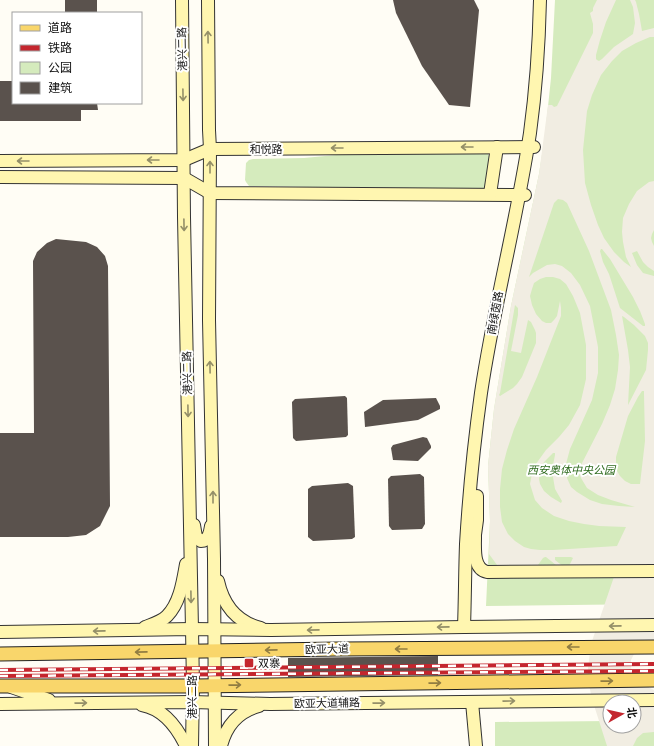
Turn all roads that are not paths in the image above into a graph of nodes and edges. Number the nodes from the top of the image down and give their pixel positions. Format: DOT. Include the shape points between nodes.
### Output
graph roads {
  1 [pos="182,0"];
  2 [pos="208,0"];
  3 [pos="540,0"];
  4 [pos="546,0"];
  5 [pos="497,147"];
  6 [pos="531,147"];
  7 [pos="210,150"];
  8 [pos="0,160"];
  9 [pos="184,160"];
  10 [pos="0,177"];
  11 [pos="184,178"];
  12 [pos="210,193"];
  13 [pos="490,194"];
  14 [pos="522,195"];
  15 [pos="189,494"];
  16 [pos="213,517"];
  17 [pos="190,537"];
  18 [pos="475,537"];
  19 [pos="214,560"];
  20 [pos="654,571"];
  21 [pos="654,625"];
  22 [pos="467,627"];
  23 [pos="214,629"];
  24 [pos="125,630"];
  25 [pos="192,630"];
  26 [pos="271,630"];
  27 [pos="0,632"];
  28 [pos="654,647"];
  29 [pos="192,651"];
  30 [pos="214,651"];
  31 [pos="0,654"];
  32 [pos="654,680"];
  33 [pos="214,685"];
  34 [pos="4,686"];
  35 [pos="193,686"];
  36 [pos="654,700"];
  37 [pos="192,702"];
  38 [pos="214,702"];
  39 [pos="469,702"];
  40 [pos="123,703"];
  41 [pos="0,704"];
  42 [pos="58,704"];
  43 [pos="270,704"];
  44 [pos="186,746"];
  45 [pos="192,746"];
  46 [pos="215,746"];
  47 [pos="221,746"];
  48 [pos="468,746"];
  49 [pos="476,746"];
  1 -- 9 [label="street, 港兴二路, one-way"];
  7 -- 2 [label="street, 港兴二路, one-way"];
  3 -- 6 [label="street, 南绿茵路"];
  4 -- 6 [label="street, 南绿茵路" via="539,104"];
  5 -- 6 [label="street, 和悦路"];
  5 -- 7 [label="street, 和悦路, one-way"];
  5 -- 13 [label="street"];
  6 -- 14 [label="street, 南绿茵路"];
  7 -- 9 [label="street, 和悦路"];
  12 -- 7 [label="street, 港兴二路, one-way"];
  9 -- 8 [label="street, 和悦路, one-way"];
  9 -- 11 [label="street, 港兴二路"];
  10 -- 11 [label="street"];
  11 -- 12 [label="street"];
  11 -- 15 [label="street, 港兴二路, one-way"];
  12 -- 13 [label="street"];
  16 -- 12 [label="street, 港兴二路, one-way" via="209,320"];
  13 -- 14 [label="street"];
  14 -- 18 [label="street, 南绿茵路" via="486,402"];
  14 -- 22 [label="street, 南绿茵路" via="498,297 474,450 466,546"];
  15 -- 16 [label="street" via="196,537 201,541 207,539"];
  15 -- 17 [label="street, 港兴二路"];
  16 -- 19 [label="street, 港兴二路"];
  17 -- 24 [label="street" via="180,592 174,607 167,617 158,622"];
  17 -- 25 [label="street, 港兴二路, one-way"];
  18 -- 20 [label="street" via="478,564 480,569 487,572"];
  18 -- 22 [label="street, 南绿茵路"];
  19 -- 23 [label="street, 港兴二路"];
  19 -- 26 [label="street" via="219,586 232,610 245,621"];
  21 -- 22 [label="street, one-way"];
  22 -- 26 [label="street, one-way"];
  23 -- 25 [label="street"];
  23 -- 26 [label="street"];
  23 -- 30 [label="street, 港兴二路"];
  24 -- 25 [label="street"];
  24 -- 27 [label="street, one-way"];
  25 -- 29 [label="street, 港兴二路"];
  28 -- 30 [label="main road, 欧亚大道, one-way"];
  29 -- 30 [label="main road, 欧亚大道"];
  29 -- 31 [label="main road, 欧亚大道, one-way"];
  29 -- 35 [label="street, 港兴二路"];
  30 -- 33 [label="street, 港兴二路"];
  33 -- 32 [label="main road, one-way"];
  33 -- 35 [label="main road"];
  33 -- 38 [label="street, 港兴二路"];
  34 -- 35 [label="main road"];
  34 -- 42 [label="street"];
  35 -- 37 [label="street, 港兴二路"];
  39 -- 36 [label="street, 欧亚大道辅路, one-way"];
  37 -- 38 [label="street, 欧亚大道辅路"];
  37 -- 40 [label="street, 欧亚大道辅路"];
  37 -- 45 [label="street, 港兴二路"];
  38 -- 43 [label="street, 欧亚大道辅路"];
  38 -- 46 [label="street, 港兴二路"];
  43 -- 39 [label="street, 欧亚大道辅路, one-way"];
  39 -- 48 [label="street"];
  39 -- 49 [label="street"];
  42 -- 40 [label="street, 欧亚大道辅路, one-way"];
  40 -- 44 [label="street" via="158,711 173,724"];
  41 -- 42 [label="street, 欧亚大道辅路"];
  43 -- 47 [label="street" via="242,713 227,729"];
}
